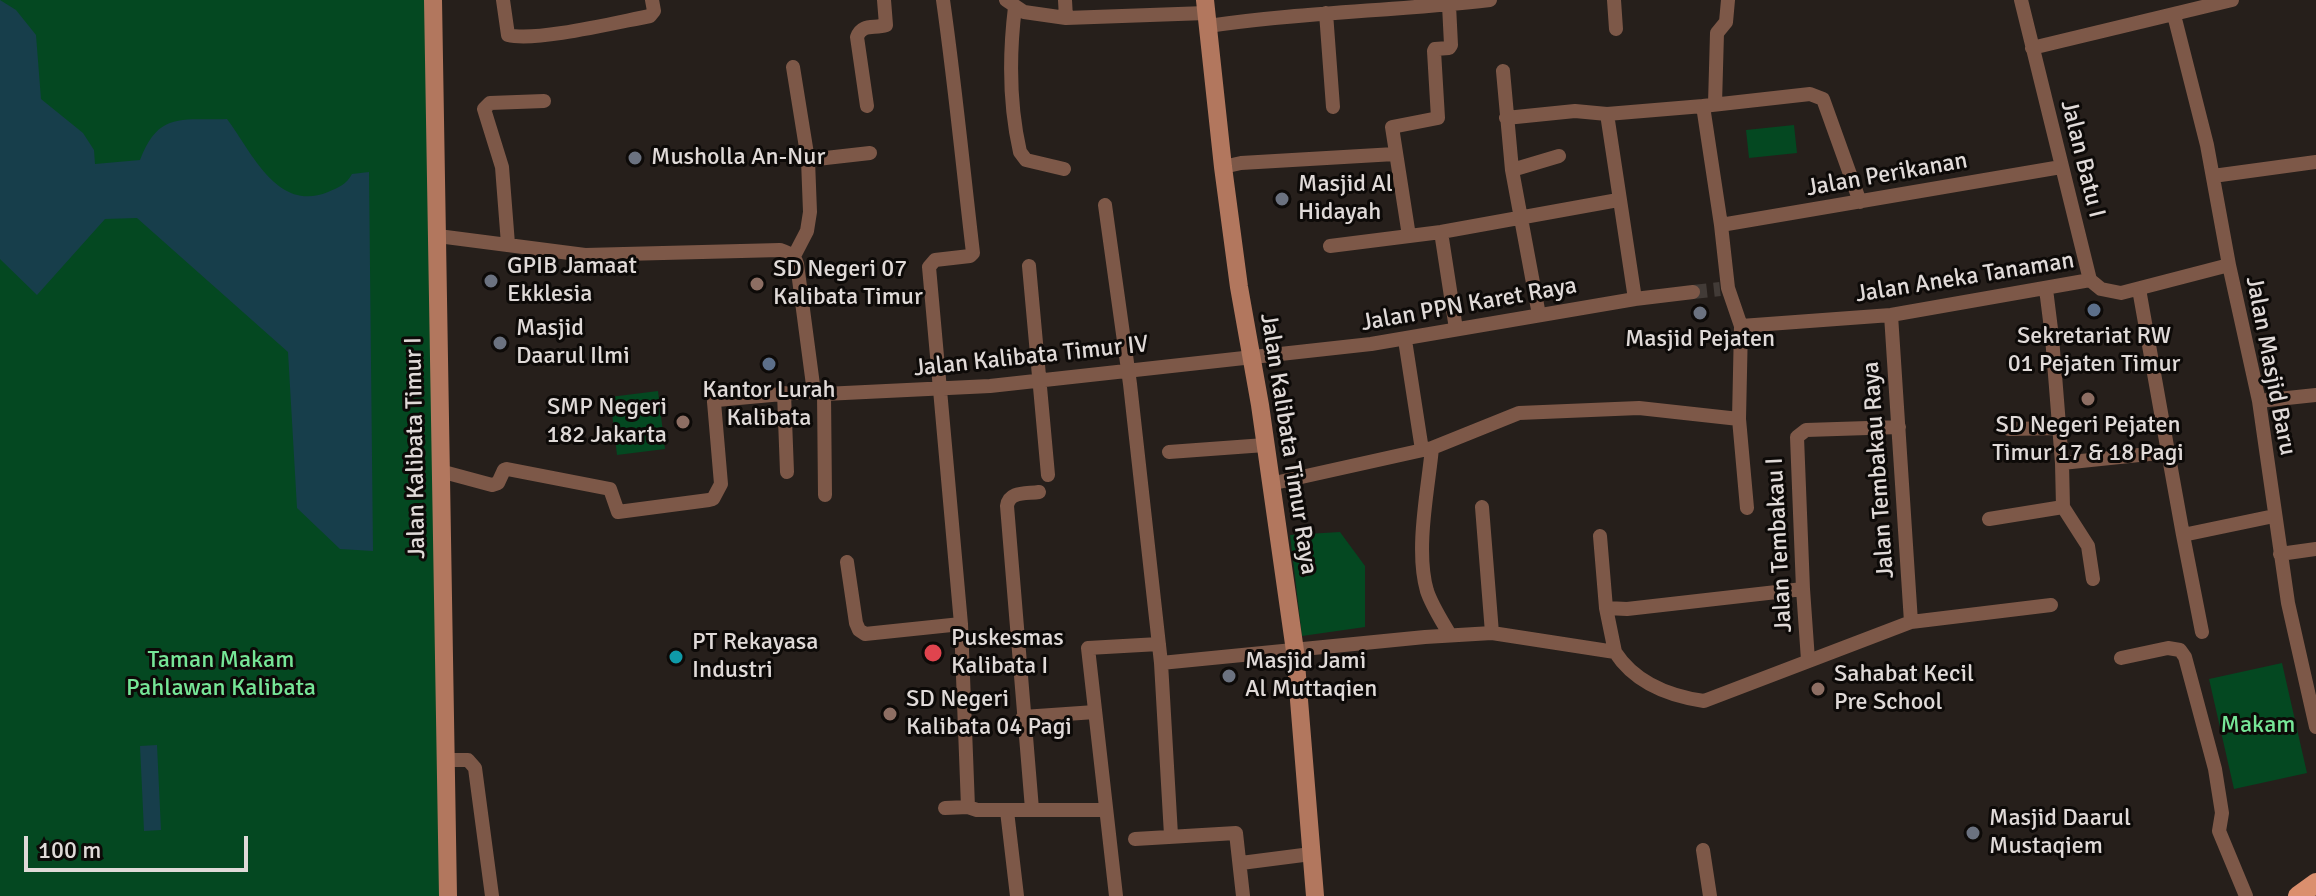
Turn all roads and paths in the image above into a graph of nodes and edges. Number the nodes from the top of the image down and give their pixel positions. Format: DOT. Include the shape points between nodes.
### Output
graph roads {
  1 [pos="433,0"];
  2 [pos="503,0"];
  3 [pos="652,0"];
  4 [pos="884,0"];
  5 [pos="943,0"];
  6 [pos="1065,0"];
  7 [pos="1490,0"];
  8 [pos="1614,0"];
  9 [pos="1728,0"];
  10 [pos="2021,0"];
  11 [pos="2232,0"];
  12 [pos="1010,4"];
  13 [pos="1426,4"];
  14 [pos="1449,5"];
  15 [pos="1207,13"];
  16 [pos="1326,13"];
  17 [pos="2174,15"];
  18 [pos="1066,18"];
  19 [pos="1616,29"];
  20 [pos="2032,48"];
  21 [pos="793,67"];
  22 [pos="1503,71"];
  23 [pos="544,101"];
  24 [pos="1709,105"];
  25 [pos="867,106"];
  26 [pos="1333,107"];
  27 [pos="1607,114"];
  28 [pos="1506,118"];
  29 [pos="870,153"];
  30 [pos="1395,154"];
  31 [pos="1559,156"];
  32 [pos="808,160"];
  33 [pos="2316,162"];
  34 [pos="1223,167"];
  35 [pos="2061,167"];
  36 [pos="1064,169"];
  37 [pos="1512,170"];
  38 [pos="2213,176"];
  39 [pos="1618,200"];
  40 [pos="1860,202"];
  41 [pos="1105,205"];
  42 [pos="1520,219"];
  43 [pos="1721,225"];
  44 [pos="1441,232"];
  45 [pos="438,236"];
  46 [pos="1409,236"];
  47 [pos="508,244"];
  48 [pos="1330,246"];
  49 [pos="794,256"];
  50 [pos="2229,265"];
  51 [pos="1029,266"];
  52 [pos="2090,280"];
  53 [pos="2046,289"];
  54 [pos="2139,289"];
  55 [pos="1693,292"];
  56 [pos="1635,299"];
  57 [pos="1539,315"];
  58 [pos="1891,315"];
  59 [pos="1741,326"];
  60 [pos="1456,329"];
  61 [pos="1405,340"];
  62 [pos="1252,357"];
  63 [pos="1129,370"];
  64 [pos="1040,380"];
  65 [pos="939,390"];
  66 [pos="820,392"];
  67 [pos="784,393"];
  68 [pos="2316,395"];
  69 [pos="2259,401"];
  70 [pos="1739,419"];
  71 [pos="1899,427"];
  72 [pos="2059,428"];
  73 [pos="2009,429"];
  74 [pos="1265,445"];
  75 [pos="1427,449"];
  76 [pos="1169,452"];
  77 [pos="2168,452"];
  78 [pos="2062,463"];
  79 [pos="440,471"];
  80 [pos="787,472"];
  81 [pos="1048,475"];
  82 [pos="1270,484"];
  83 [pos="1039,492"];
  84 [pos="825,495"];
  85 [pos="1482,507"];
  86 [pos="2063,507"];
  87 [pos="1747,508"];
  88 [pos="2274,516"];
  89 [pos="1989,519"];
  90 [pos="2183,535"];
  91 [pos="1600,536"];
  92 [pos="2316,549"];
  93 [pos="2280,554"];
  94 [pos="847,562"];
  95 [pos="2093,579"];
  96 [pos="1803,589"];
  97 [pos="2051,605"];
  98 [pos="1606,608"];
  99 [pos="1911,622"];
  100 [pos="961,624"];
  101 [pos="2202,632"];
  102 [pos="1492,633"];
  103 [pos="1450,635"];
  104 [pos="1159,644"];
  105 [pos="1295,651"];
  106 [pos="1615,652"];
  107 [pos="2121,658"];
  108 [pos="1808,660"];
  109 [pos="1161,663"];
  110 [pos="1095,712"];
  111 [pos="1023,717"];
  112 [pos="2316,727"];
  113 [pos="444,760"];
  114 [pos="968,807"];
  115 [pos="945,808"];
  116 [pos="1032,809"];
  117 [pos="1106,810"];
  118 [pos="1007,811"];
  119 [pos="1171,835"];
  120 [pos="1135,839"];
  121 [pos="1703,850"];
  122 [pos="1311,854"];
  123 [pos="1241,863"];
  124 [pos="2316,883"];
  125 [pos="448,896"];
  126 [pos="492,896"];
  127 [pos="1017,896"];
  128 [pos="1116,896"];
  129 [pos="1243,896"];
  130 [pos="1315,896"];
  131 [pos="1710,896"];
  132 [pos="2246,896"];
  133 [pos="2298,896"];
  1 -- 45 [label="street, Jalan Kalibata Timur I"];
  2 -- 3 [label="street" via="508,35 516,36 650,16"];
  4 -- 25 [label="street" via="886,25 864,27 857,37"];
  5 -- 65 [label="street" via="973,253 935,260 929,267"];
  6 -- 18 [label="street"];
  7 -- 14 [label="street"];
  8 -- 19 [label="street"];
  9 -- 24 [label="street" via="1726,22 1717,33"];
  10 -- 20 [label="street, Jalan Batu I"];
  11 -- 17 [label="street"];
  12 -- 18 [label="street" via="1035,15"];
  12 -- 36 [label="street" via="1011,94 1020,152 1026,160"];
  13 -- 14 [label="street"];
  13 -- 16 [label="street"];
  14 -- 30 [label="street" via="1451,45 1434,51 1438,118 1392,126"];
  15 -- 16 [label="street"];
  15 -- 18 [label="street"];
  15 -- 34 [label="street, Jalan Kalibata Timur Raya"];
  16 -- 26 [label="street"];
  17 -- 20 [label="street"];
  17 -- 38 [label="street, Jalan Masjid Baru"];
  20 -- 35 [label="street, Jalan Batu I"];
  21 -- 32 [label="street"];
  22 -- 28 [label="street"];
  23 -- 47 [label="street" via="490,103 484,109 502,167"];
  24 -- 27 [label="street"];
  24 -- 40 [label="street" via="1810,94 1823,99"];
  24 -- 43 [label="street"];
  27 -- 28 [label="street" via="1575,111"];
  27 -- 39 [label="street"];
  28 -- 37 [label="street"];
  29 -- 32 [label="street"];
  30 -- 34 [label="street"];
  30 -- 46 [label="street"];
  31 -- 37 [label="street"];
  32 -- 49 [label="street" via="810,222"];
  33 -- 38 [label="street"];
  34 -- 62 [label="street, Jalan Kalibata Timur Raya"];
  35 -- 40 [label="street, Jalan Perikanan"];
  35 -- 52 [label="street, Jalan Batu I"];
  37 -- 42 [label="street"];
  38 -- 50 [label="street, Jalan Masjid Baru"];
  39 -- 42 [label="street"];
  39 -- 56 [label="street"];
  40 -- 43 [label="street, Jalan Perikanan"];
  41 -- 63 [label="street"];
  42 -- 44 [label="street"];
  42 -- 57 [label="street"];
  43 -- 59 [label="street" via="1724,289"];
  44 -- 46 [label="street"];
  44 -- 60 [label="street"];
  45 -- 47 [label="street"];
  45 -- 79 [label="street, Jalan Kalibata Timur I"];
  46 -- 48 [label="street"];
  47 -- 49 [label="street" via="585,255 780,250"];
  49 -- 66 [label="street"];
  50 -- 54 [label="street, Jalan Aneka Tanaman"];
  50 -- 69 [label="street, Jalan Masjid Baru"];
  51 -- 64 [label="street"];
  52 -- 53 [label="street, Jalan Aneka Tanaman"];
  52 -- 54 [label="street, Jalan Aneka Tanaman" via="2110,292"];
  53 -- 58 [label="street, Jalan Aneka Tanaman"];
  53 -- 72 [label="street"];
  54 -- 77 [label="street"];
  55 -- 56 [label="street, Jalan PPN Karet Raya"];
  56 -- 57 [label="street, Jalan PPN Karet Raya"];
  57 -- 60 [label="street, Jalan PPN Karet Raya"];
  58 -- 59 [label="street, Jalan Aneka Tanaman"];
  58 -- 71 [label="street, Jalan Tembakau Raya"];
  59 -- 70 [label="street"];
  60 -- 61 [label="street, Jalan PPN Karet Raya"];
  61 -- 62 [label="street, Jalan PPN Karet Raya"];
  61 -- 75 [label="street"];
  62 -- 63 [label="street, Jalan Kalibata Timur IV"];
  62 -- 74 [label="street, Jalan Kalibata Timur Raya"];
  63 -- 64 [label="street, Jalan Kalibata Timur IV"];
  63 -- 104 [label="street"];
  64 -- 65 [label="street, Jalan Kalibata Timur IV"];
  64 -- 81 [label="street"];
  65 -- 66 [label="street, Jalan Kalibata Timur IV"];
  65 -- 100 [label="street"];
  66 -- 67 [label="street, Jalan Kalibata Timur IV"];
  66 -- 84 [label="street"];
  67 -- 79 [label="street, Jalan Kalibata Timur IV" via="714,402 721,484 709,500 618,512 610,489 507,469 492,485"];
  67 -- 80 [label="street"];
  68 -- 69 [label="street"];
  69 -- 88 [label="street, Jalan Masjid Baru"];
  70 -- 75 [label="street" via="1639,408 1519,413"];
  70 -- 87 [label="street"];
  71 -- 96 [label="street, Jalan Tembakau I" via="1806,430 1797,437"];
  71 -- 99 [label="street, Jalan Tembakau Raya"];
  72 -- 73 [label="street"];
  72 -- 78 [label="street"];
  74 -- 76 [label="street"];
  74 -- 82 [label="street, Jalan Kalibata Timur Raya"];
  75 -- 82 [label="street"];
  75 -- 103 [label="street" via="1424,573 1429,596"];
  77 -- 78 [label="street"];
  77 -- 90 [label="street"];
  78 -- 86 [label="street"];
  79 -- 113 [label="street, Jalan Kalibata Timur I"];
  82 -- 105 [label="street, Jalan Kalibata Timur Raya"];
  83 -- 111 [label="street" via="1013,495 1007,506"];
  85 -- 102 [label="street"];
  86 -- 89 [label="street"];
  86 -- 95 [label="street" via="2088,546"];
  88 -- 90 [label="street"];
  88 -- 93 [label="street, Jalan Masjid Baru"];
  90 -- 101 [label="street"];
  91 -- 98 [label="street"];
  92 -- 93 [label="street"];
  93 -- 112 [label="street, Jalan Masjid Baru"];
  94 -- 100 [label="street" via="856,623 865,634"];
  96 -- 98 [label="street"];
  96 -- 108 [label="street, Jalan Tembakau I"];
  97 -- 99 [label="street"];
  98 -- 106 [label="street"];
  99 -- 108 [label="street"];
  100 -- 114 [label="street"];
  102 -- 103 [label="street"];
  102 -- 106 [label="street"];
  103 -- 105 [label="street"];
  104 -- 109 [label="street"];
  104 -- 110 [label="street" via="1088,648"];
  105 -- 109 [label="street"];
  105 -- 122 [label="street, Jalan Kalibata Timur Raya"];
  106 -- 108 [label="street" via="1651,686 1704,701"];
  107 -- 132 [label="street" via="2168,648 2185,657 2215,769 2222,813 2219,831"];
  109 -- 119 [label="street"];
  110 -- 111 [label="street"];
  110 -- 117 [label="street"];
  111 -- 116 [label="street"];
  113 -- 125 [label="street, Jalan Kalibata Timur I"];
  113 -- 126 [label="street" via="468,760 475,768"];
  114 -- 115 [label="street"];
  114 -- 118 [label="street"];
  116 -- 117 [label="street"];
  116 -- 118 [label="street"];
  117 -- 128 [label="street"];
  118 -- 127 [label="street"];
  119 -- 120 [label="street"];
  119 -- 123 [label="street" via="1236,833"];
  121 -- 131 [label="street"];
  122 -- 123 [label="street"];
  122 -- 130 [label="street, Jalan Kalibata Timur Raya"];
  123 -- 129 [label="street"];
  124 -- 133 [label="main road"];
}
